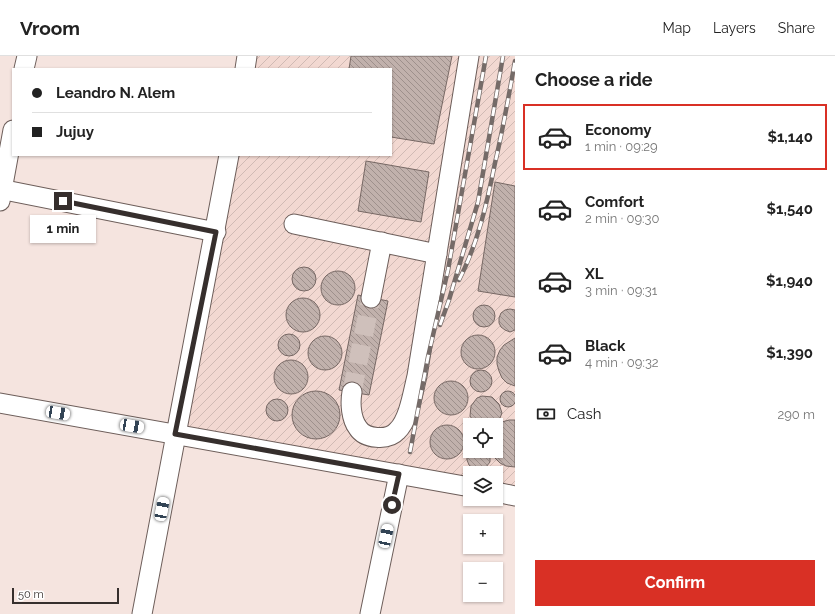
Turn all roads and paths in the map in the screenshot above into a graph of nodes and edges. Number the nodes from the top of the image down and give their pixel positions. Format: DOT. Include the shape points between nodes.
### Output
graph roads {
  1 [pos="26,56"];
  2 [pos="247,56"];
  3 [pos="469,56"];
  4 [pos="24,68"];
  5 [pos="245,68"];
  6 [pos="12,135"];
  7 [pos="229,156"];
  8 [pos="1,193"];
  9 [pos="294,224"];
  10 [pos="216,232"];
  11 [pos="382,242"];
  12 [pos="437,254"];
  13 [pos="371,298"];
  14 [pos="352,392"];
  15 [pos="0,403"];
  16 [pos="175,434"];
  17 [pos="399,474"];
  18 [pos="463,486"];
  19 [pos="503,493"];
  20 [pos="515,496"];
  21 [pos="142,614"];
  22 [pos="370,614"];
  1 -- 4 [label="street"];
  2 -- 5 [label="street"];
  3 -- 12 [label="street"];
  6 -- 8 [label="street"];
  7 -- 10 [label="street"];
  8 -- 10 [label="street"];
  9 -- 11 [label="street"];
  10 -- 16 [label="street"];
  11 -- 12 [label="street"];
  11 -- 13 [label="street"];
  12 -- 14 [label="street" via="417,376 408,415 397,432 384,438 371,437 358,429 352,414"];
  15 -- 16 [label="street"];
  16 -- 17 [label="street"];
  16 -- 21 [label="street"];
  17 -- 18 [label="street"];
  17 -- 22 [label="street"];
  19 -- 20 [label="street"];
}
